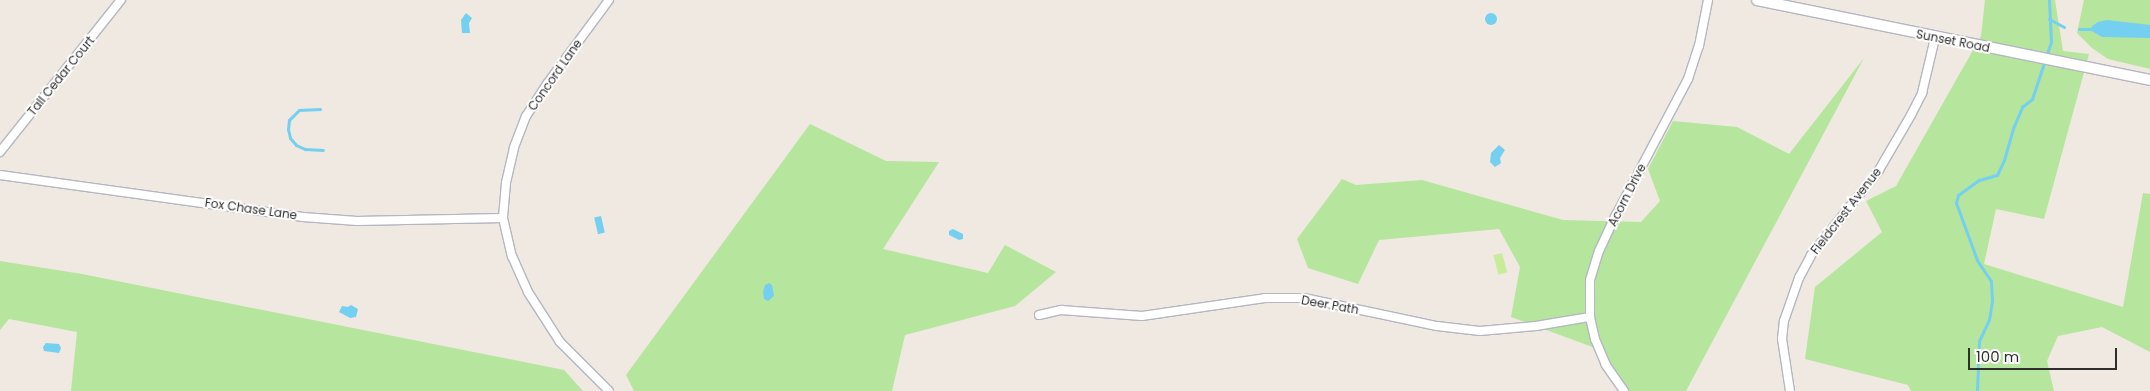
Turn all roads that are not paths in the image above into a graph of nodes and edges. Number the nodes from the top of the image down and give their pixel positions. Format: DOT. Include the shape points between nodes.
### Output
graph roads {
  1 [pos="121,0"];
  2 [pos="609,0"];
  3 [pos="1708,0"];
  4 [pos="1757,0"];
  5 [pos="1935,38"];
  6 [pos="2150,80"];
  7 [pos="0,152"];
  8 [pos="0,175"];
  9 [pos="503,218"];
  10 [pos="1039,315"];
  11 [pos="1590,317"];
  12 [pos="609,391"];
  13 [pos="1624,391"];
  14 [pos="1790,391"];
  1 -- 7 [label="street, Tall Cedar Court"];
  2 -- 9 [label="street, Concord Lane" via="526,116 510,166"];
  3 -- 11 [label="street, Acorn Drive" via="1699,46 1688,79 1599,251 1590,284"];
  4 -- 5 [label="street, Sunset Road"];
  5 -- 6 [label="street, Sunset Road"];
  5 -- 14 [label="street, Fieldcrest Avenue" via="1922,93 1911,115 1879,170 1811,255 1799,278 1784,321 1782,339"];
  8 -- 9 [label="street, Fox Chase Lane" via="339,220"];
  9 -- 12 [label="street, Concord Lane" via="512,256 528,292 560,342"];
  10 -- 11 [label="street, Deer Path" via="1061,310 1142,316 1265,298 1304,298 1436,326 1480,331"];
  11 -- 13 [label="street, Acorn Drive" via="1606,365"];
}
